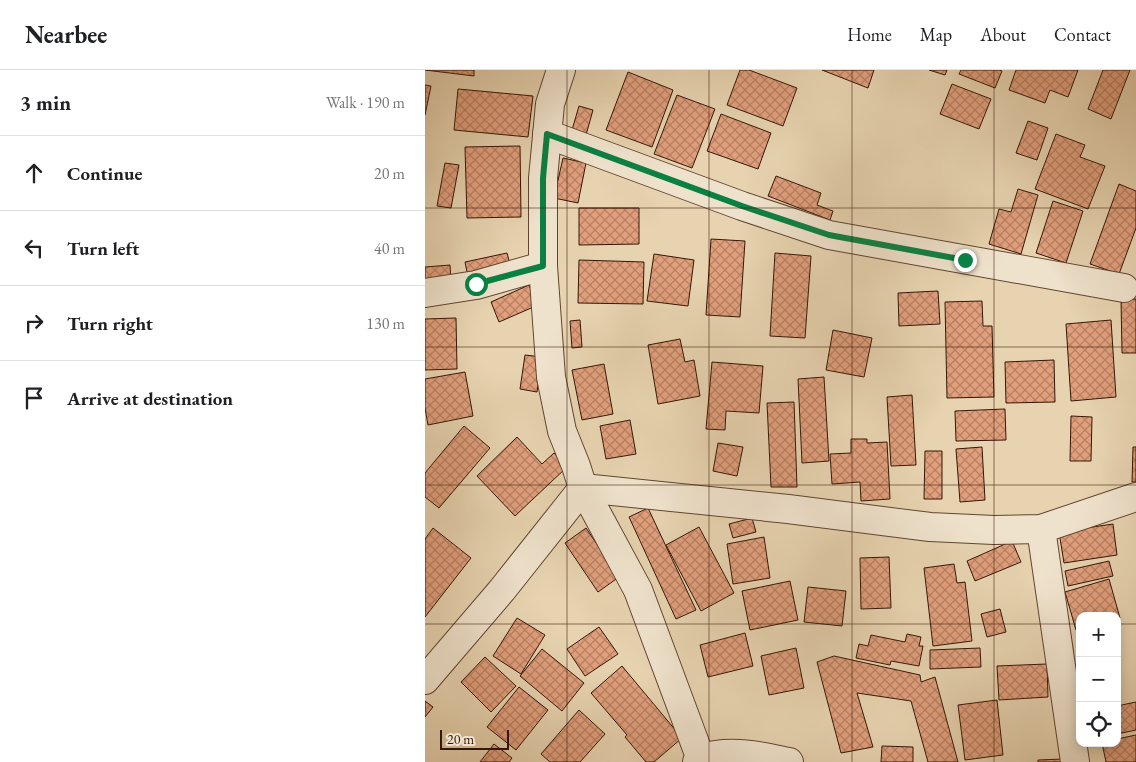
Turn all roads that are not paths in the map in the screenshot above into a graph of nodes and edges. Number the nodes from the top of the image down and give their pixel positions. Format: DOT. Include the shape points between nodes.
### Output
graph roads {
  1 [pos="561,70"];
  2 [pos="547,134"];
  3 [pos="543,266"];
  4 [pos="1124,288"];
  5 [pos="425,293"];
  6 [pos="583,488"];
  7 [pos="1136,497"];
  8 [pos="1041,530"];
  9 [pos="425,680"];
  10 [pos="700,761"];
  11 [pos="789,762"];
  12 [pos="1075,762"];
  1 -- 2 [label="street" via="550,104"];
  2 -- 3 [label="street" via="543,178"];
  2 -- 4 [label="street" via="829,235"];
  3 -- 5 [label="street" via="476,284"];
  3 -- 6 [label="street" via="551,377 562,431"];
  6 -- 8 [label="street" via="930,527"];
  6 -- 9 [label="street"];
  6 -- 10 [label="street" via="638,590"];
  7 -- 8 [label="street"];
  8 -- 12 [label="street"];
  10 -- 11 [label="street" via="727,753 753,754"];
}
